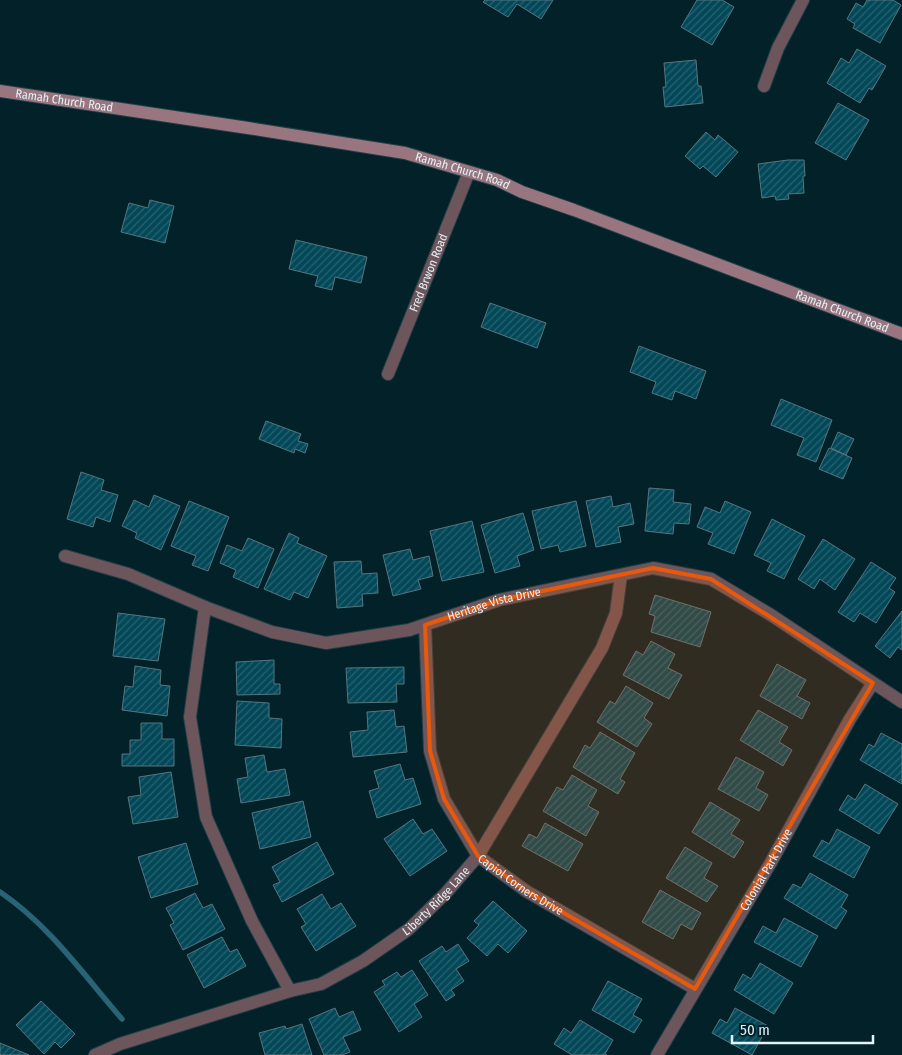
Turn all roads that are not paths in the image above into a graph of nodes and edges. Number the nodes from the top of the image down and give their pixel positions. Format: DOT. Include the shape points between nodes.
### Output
graph roads {
  1 [pos="803,0"];
  2 [pos="764,86"];
  3 [pos="0,91"];
  4 [pos="469,172"];
  5 [pos="902,334"];
  6 [pos="388,374"];
  7 [pos="65,556"];
  8 [pos="621,575"];
  9 [pos="205,607"];
  10 [pos="425,624"];
  11 [pos="873,683"];
  12 [pos="902,702"];
  13 [pos="478,856"];
  14 [pos="695,989"];
  15 [pos="290,991"];
  16 [pos="95,1055"];
  17 [pos="658,1055"];
  1 -- 2 [label="street" via="778,48"];
  3 -- 4 [label="main road, Ramah Church Road" via="405,153"];
  4 -- 5 [label="main road, Ramah Church Road"];
  4 -- 6 [label="street, Fred Brwon Road"];
  7 -- 9 [label="street, Heritage Vista Drive" via="128,574"];
  8 -- 10 [label="street, Heritage Vista Drive" via="499,600"];
  8 -- 11 [label="street, Heritage Vista Drive" via="653,568 711,579"];
  8 -- 13 [label="street, Liberty Ridge Lane" via="616,613 602,648"];
  9 -- 10 [label="street, Heritage Vista Drive" via="272,632 326,643 409,630"];
  9 -- 15 [label="street" via="190,717 206,817 252,921"];
  10 -- 13 [label="street, Capiol Corners Drive" via="430,751 444,798"];
  11 -- 12 [label="street, Heritage Vista Drive"];
  11 -- 14 [label="street, Colonial Park Drive"];
  13 -- 14 [label="street, Capiol Corners Drive" via="526,891"];
  13 -- 15 [label="street, Liberty Ridge Lane" via="409,929 363,961 321,984"];
  14 -- 17 [label="street, Colonial Park Drive"];
  15 -- 16 [label="street, Liberty Ridge Lane" via="120,1044"];
}
